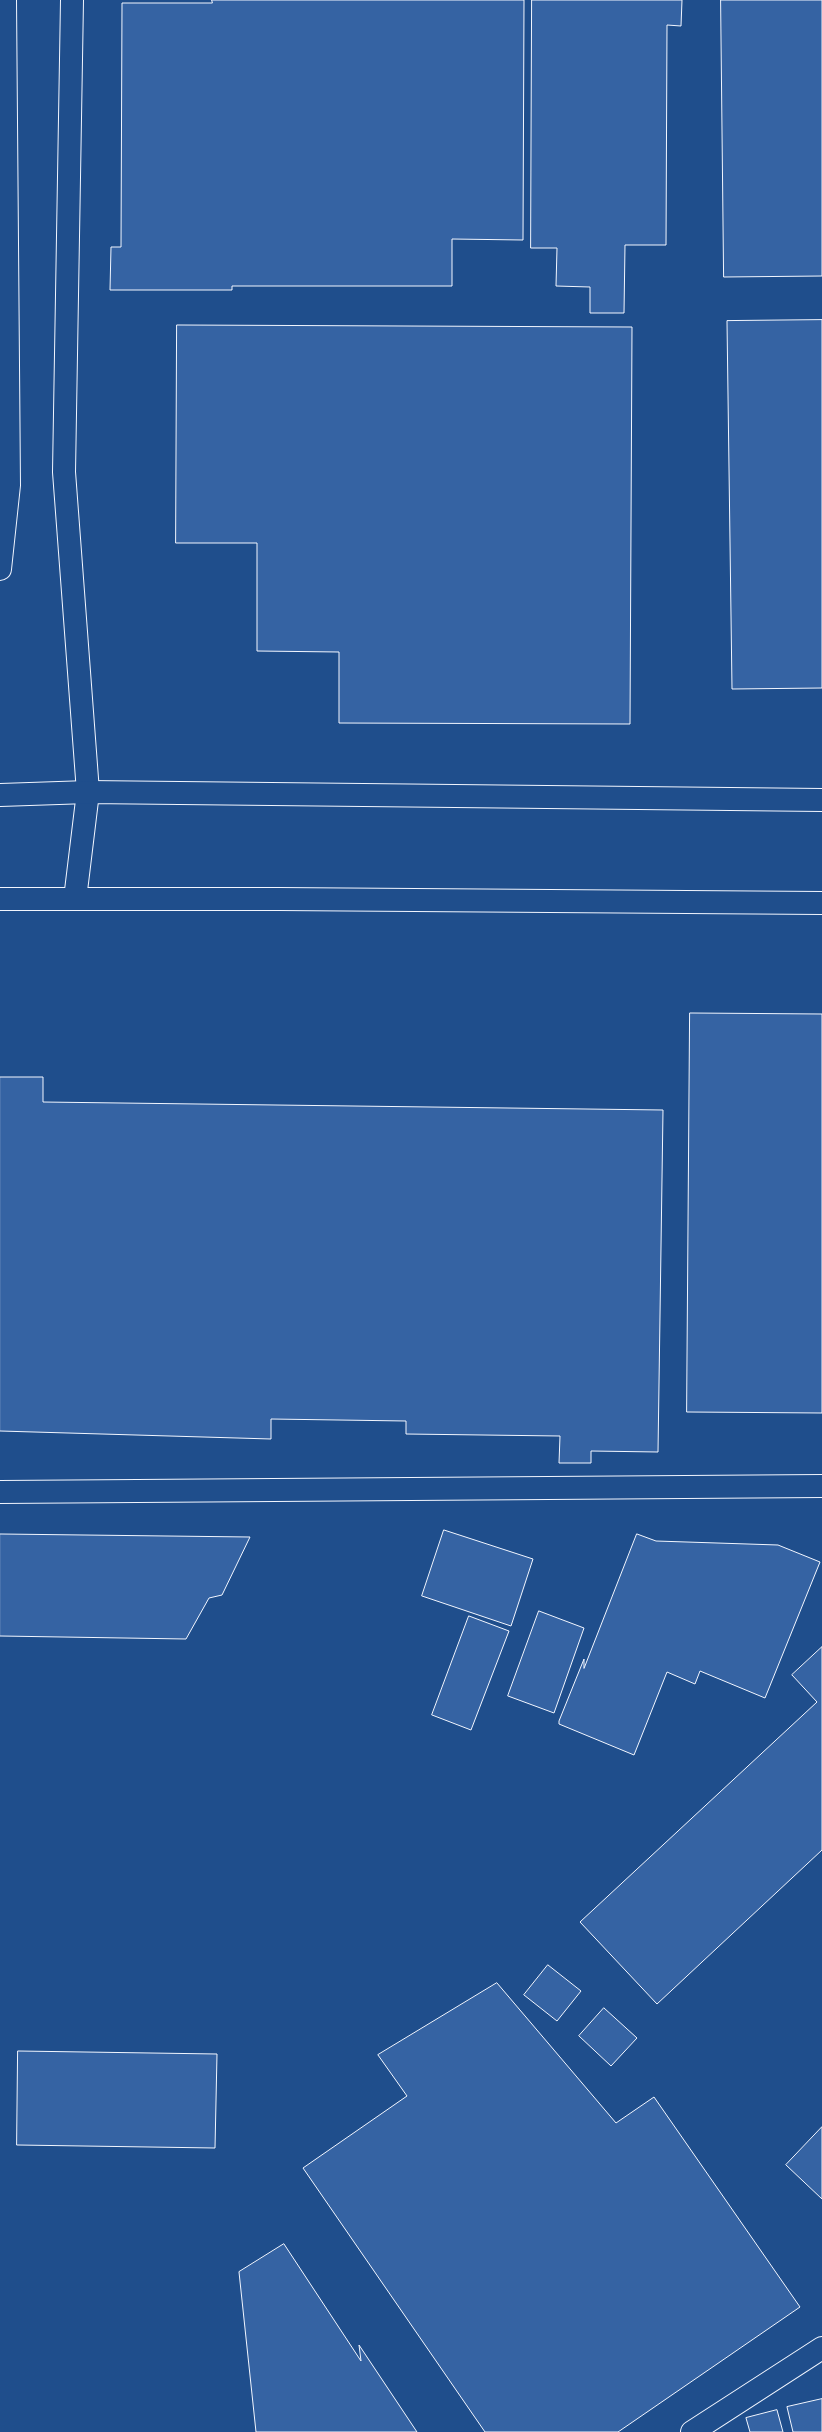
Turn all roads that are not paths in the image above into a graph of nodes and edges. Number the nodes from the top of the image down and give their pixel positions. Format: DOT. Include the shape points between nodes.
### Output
graph roads {
  1 [pos="5,0"];
  2 [pos="72,0"];
  3 [pos="0,569"];
  4 [pos="88,792"];
  5 [pos="0,794"];
  6 [pos="822,800"];
  7 [pos="0,899"];
  8 [pos="76,899"];
  9 [pos="822,903"];
  10 [pos="822,1486"];
  11 [pos="0,1492"];
  12 [pos="822,2348"];
  13 [pos="692,2432"];
  1 -- 3 [label="street" via="9,485"];
  2 -- 4 [label="street" via="64,472"];
  4 -- 5 [label="street"];
  4 -- 6 [label="street"];
  4 -- 8 [label="street"];
  7 -- 8 [label="street"];
  8 -- 9 [label="street"];
  10 -- 11 [label="street"];
  12 -- 13 [label="street"];
}
